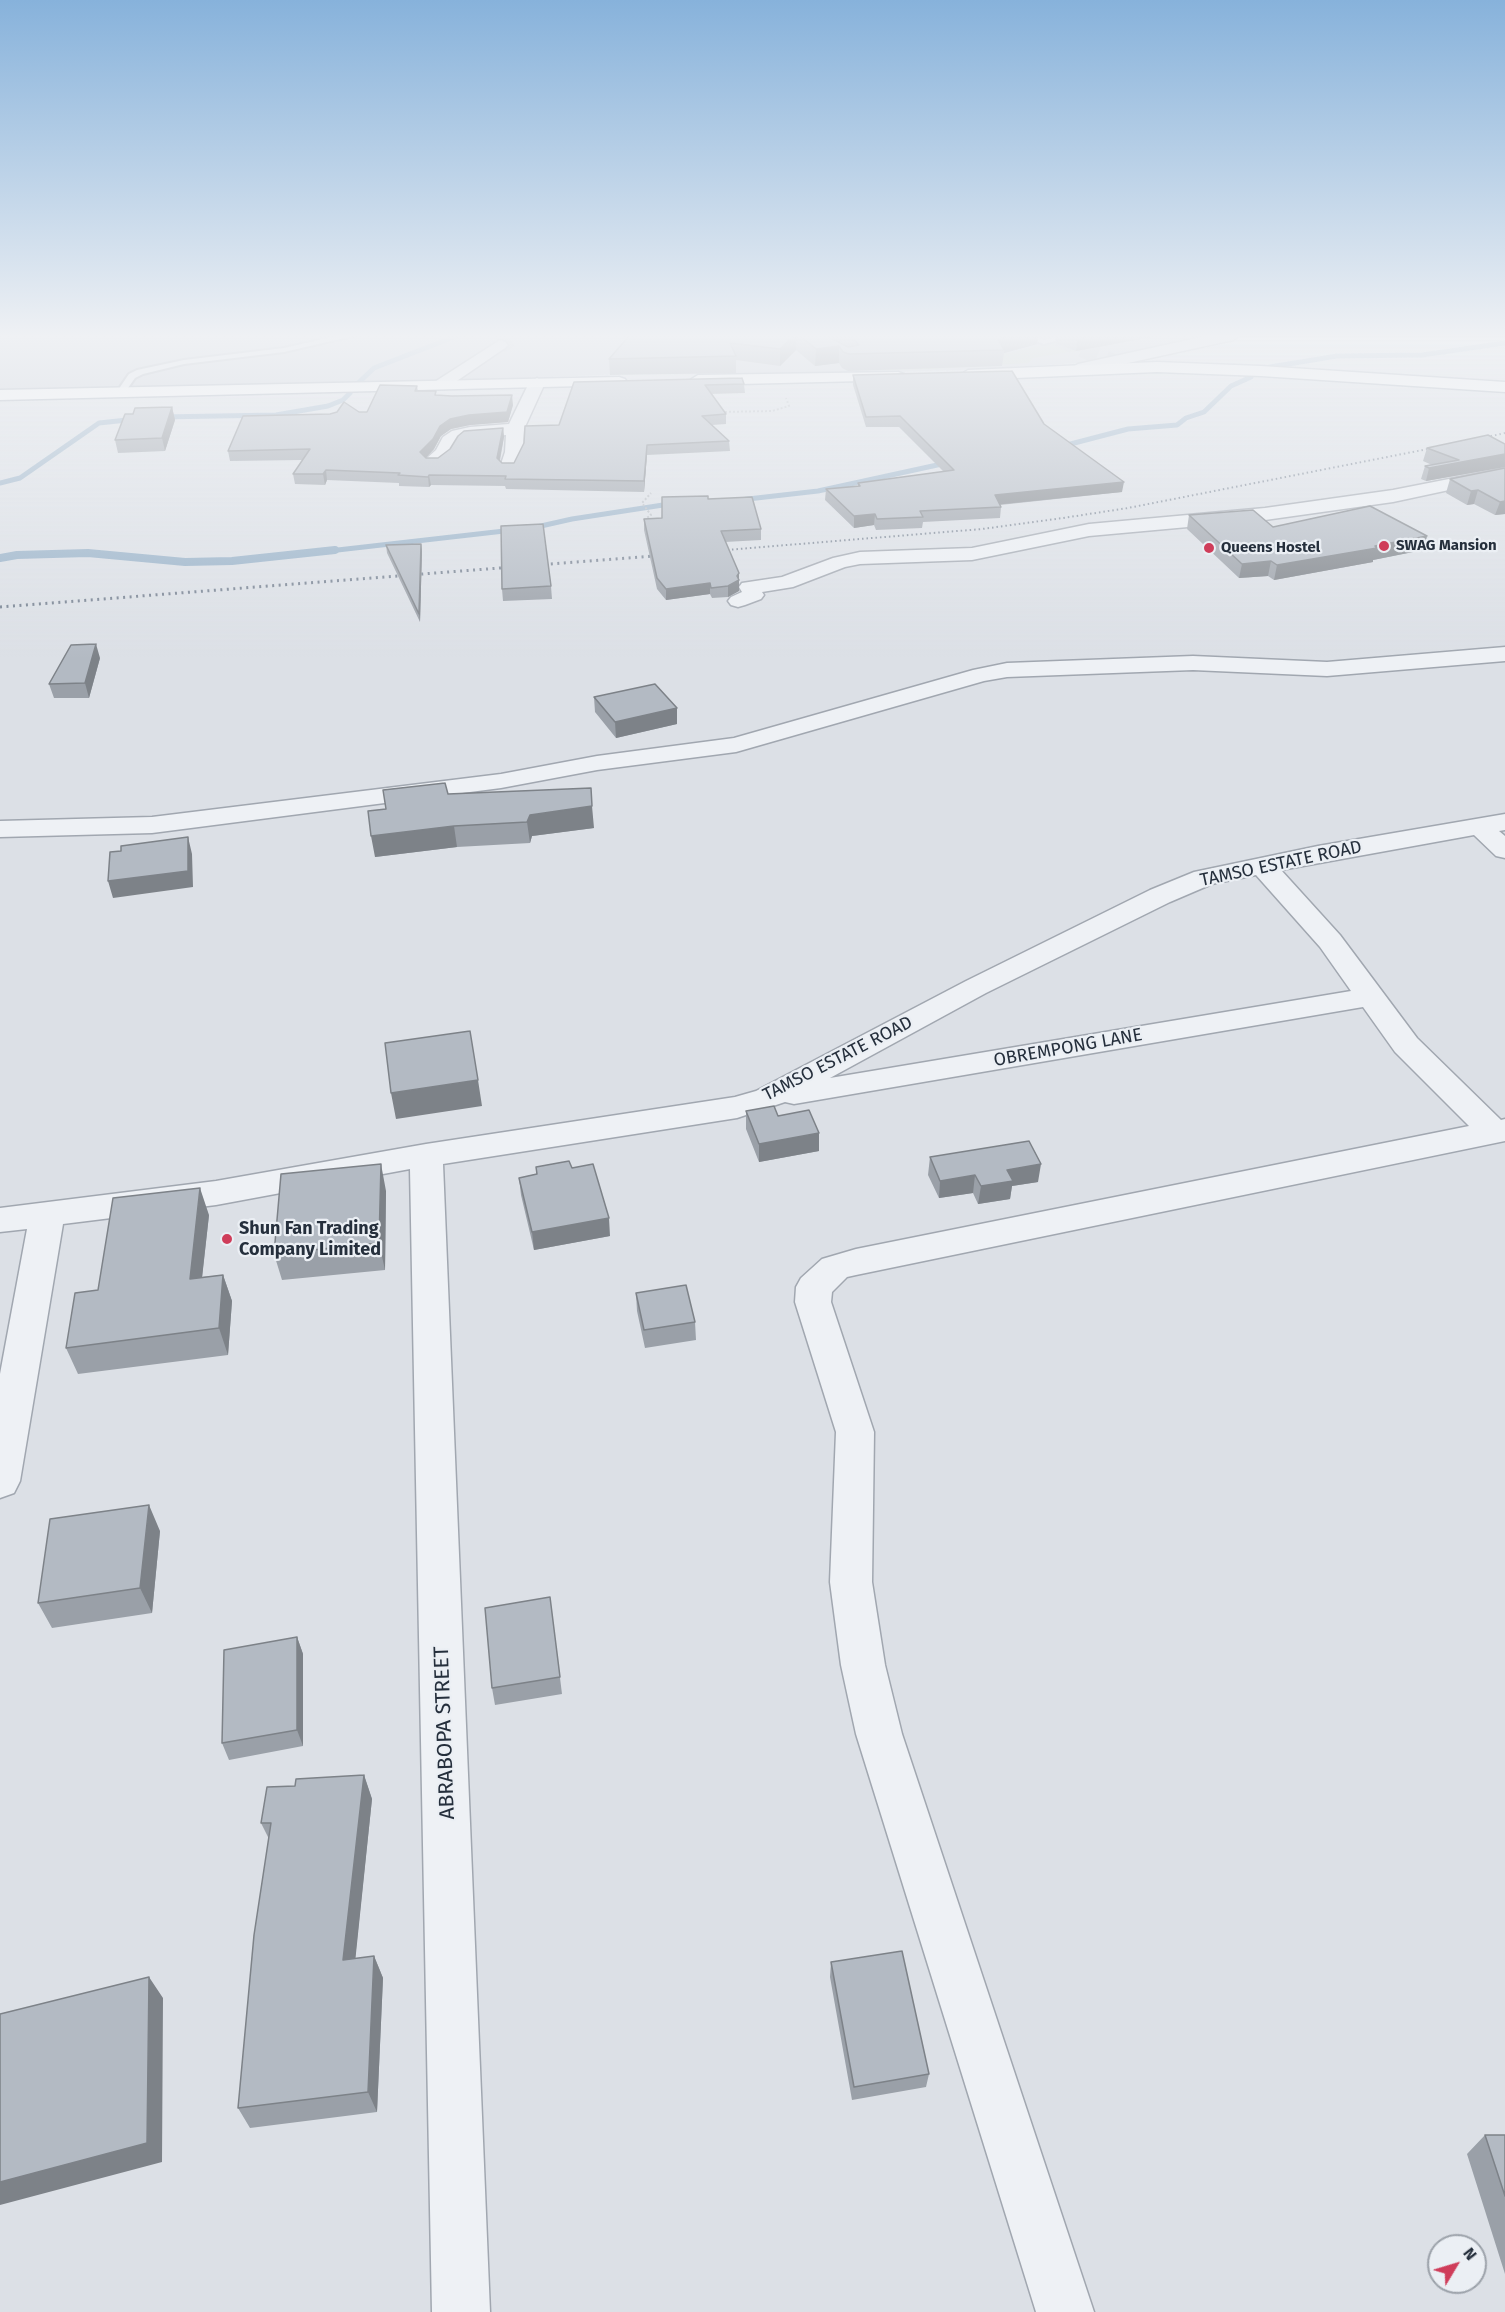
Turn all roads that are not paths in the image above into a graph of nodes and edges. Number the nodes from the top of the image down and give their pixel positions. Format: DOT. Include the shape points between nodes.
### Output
graph roads {
  1 [pos="448,443"];
  2 [pos="514,443"];
  3 [pos="433,462"];
  4 [pos="508,467"];
  5 [pos="1505,473"];
  6 [pos="738,601"];
  7 [pos="1505,654"];
  8 [pos="1492,824"];
  9 [pos="0,829"];
  10 [pos="1505,850"];
  11 [pos="1262,865"];
  12 [pos="1369,997"];
  13 [pos="767,1098"];
  14 [pos="1500,1131"];
  15 [pos="426,1155"];
  16 [pos="47,1215"];
  17 [pos="0,1220"];
  18 [pos="0,1481"];
  19 [pos="461,2312"];
  20 [pos="1065,2312"];
  1 -- 3 [label="street" via="444,453"];
  2 -- 4 [label="street"];
  5 -- 6 [label="street" via="1393,496 1265,514 1089,530 972,554 860,558 786,583 749,587 754,595"];
  7 -- 9 [label="street" via="1327,669 1193,663 1007,670 736,745 501,781 152,825"];
  8 -- 10 [label="street"];
  8 -- 11 [label="street, TAMSO ESTATE ROAD"];
  11 -- 12 [label="street" via="1330,941"];
  11 -- 13 [label="street, TAMSO ESTATE ROAD" via="1204,878 1160,896 976,987"];
  12 -- 13 [label="street, OBREMPONG LANE"];
  12 -- 14 [label="street" via="1406,1045"];
  13 -- 15 [label="street, TAMSO ESTATE ROAD" via="713,1111"];
  14 -- 20 [label="street" via="856,1262 835,1268 814,1287 813,1302 855,1432 851,1582 863,1665 877,1722"];
  15 -- 16 [label="street, TAMSO ESTATE ROAD" via="216,1192"];
  15 -- 19 [label="street, ABRABOPA STREET"];
  16 -- 17 [label="street, TAMSO ESTATE ROAD"];
  16 -- 18 [label="street"];
}
